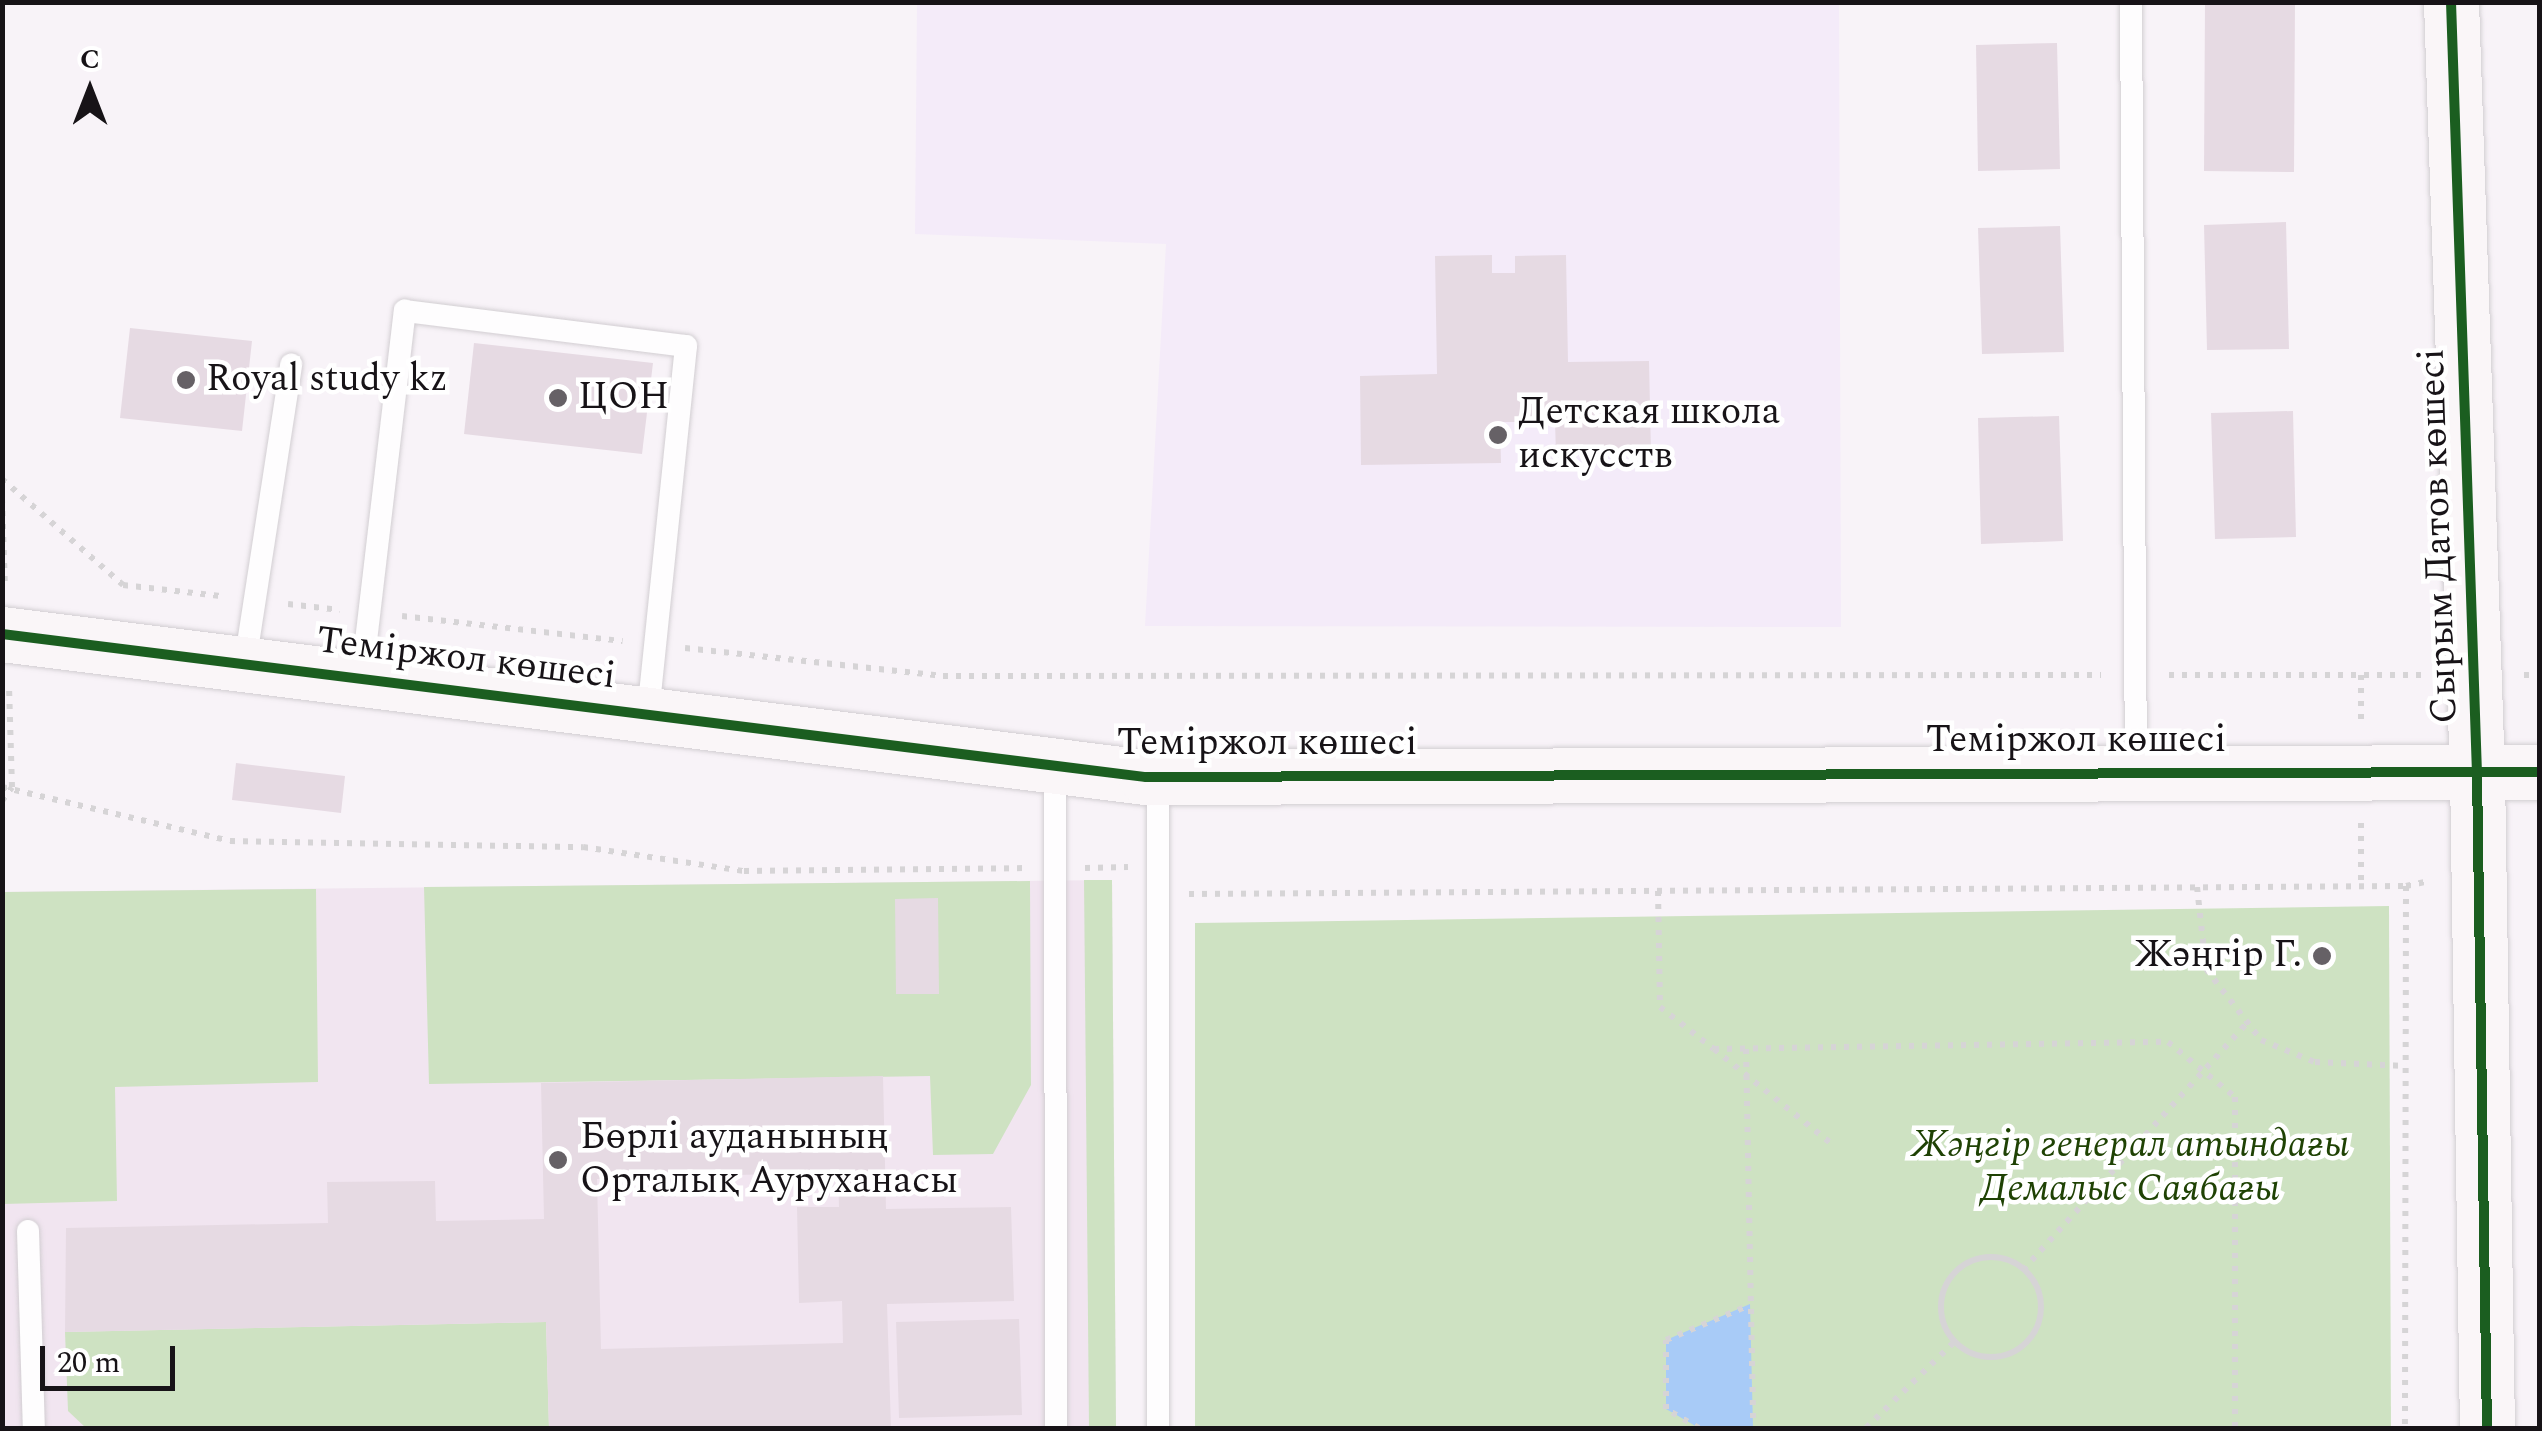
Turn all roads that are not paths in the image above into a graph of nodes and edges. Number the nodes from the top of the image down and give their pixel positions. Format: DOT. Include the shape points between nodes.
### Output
graph roads {
  1 [pos="2131,2"];
  2 [pos="2451,2"];
  3 [pos="291,364"];
  4 [pos="2,634"];
  5 [pos="244,663"];
  6 [pos="362,675"];
  7 [pos="648,712"];
  8 [pos="1055,769"];
  9 [pos="2136,769"];
  10 [pos="2477,772"];
  11 [pos="2540,772"];
  12 [pos="1158,777"];
  13 [pos="28,1230"];
  14 [pos="34,1428"];
  15 [pos="1056,1428"];
  16 [pos="1158,1428"];
  17 [pos="2487,1428"];
  1 -- 9 [label="lane"];
  2 -- 10 [label="street, Сырым Датов көшесі"];
  3 -- 5 [label="lane"];
  4 -- 5 [label="street, Теміржол көшесі"];
  5 -- 6 [label="street, Теміржол көшесі"];
  6 -- 7 [label="street, Теміржол көшесі"];
  6 -- 7 [label="lane" via="405,311 686,346"];
  7 -- 8 [label="street, Теміржол көшесі"];
  8 -- 12 [label="street, Теміржол көшесі"];
  8 -- 15 [label="lane"];
  9 -- 10 [label="street, Теміржол көшесі"];
  9 -- 12 [label="street, Теміржол көшесі"];
  10 -- 11 [label="street, Теміржол көшесі"];
  10 -- 17 [label="street, Сырым Датов көшесі"];
  12 -- 16 [label="lane"];
  13 -- 14 [label="lane"];
}
